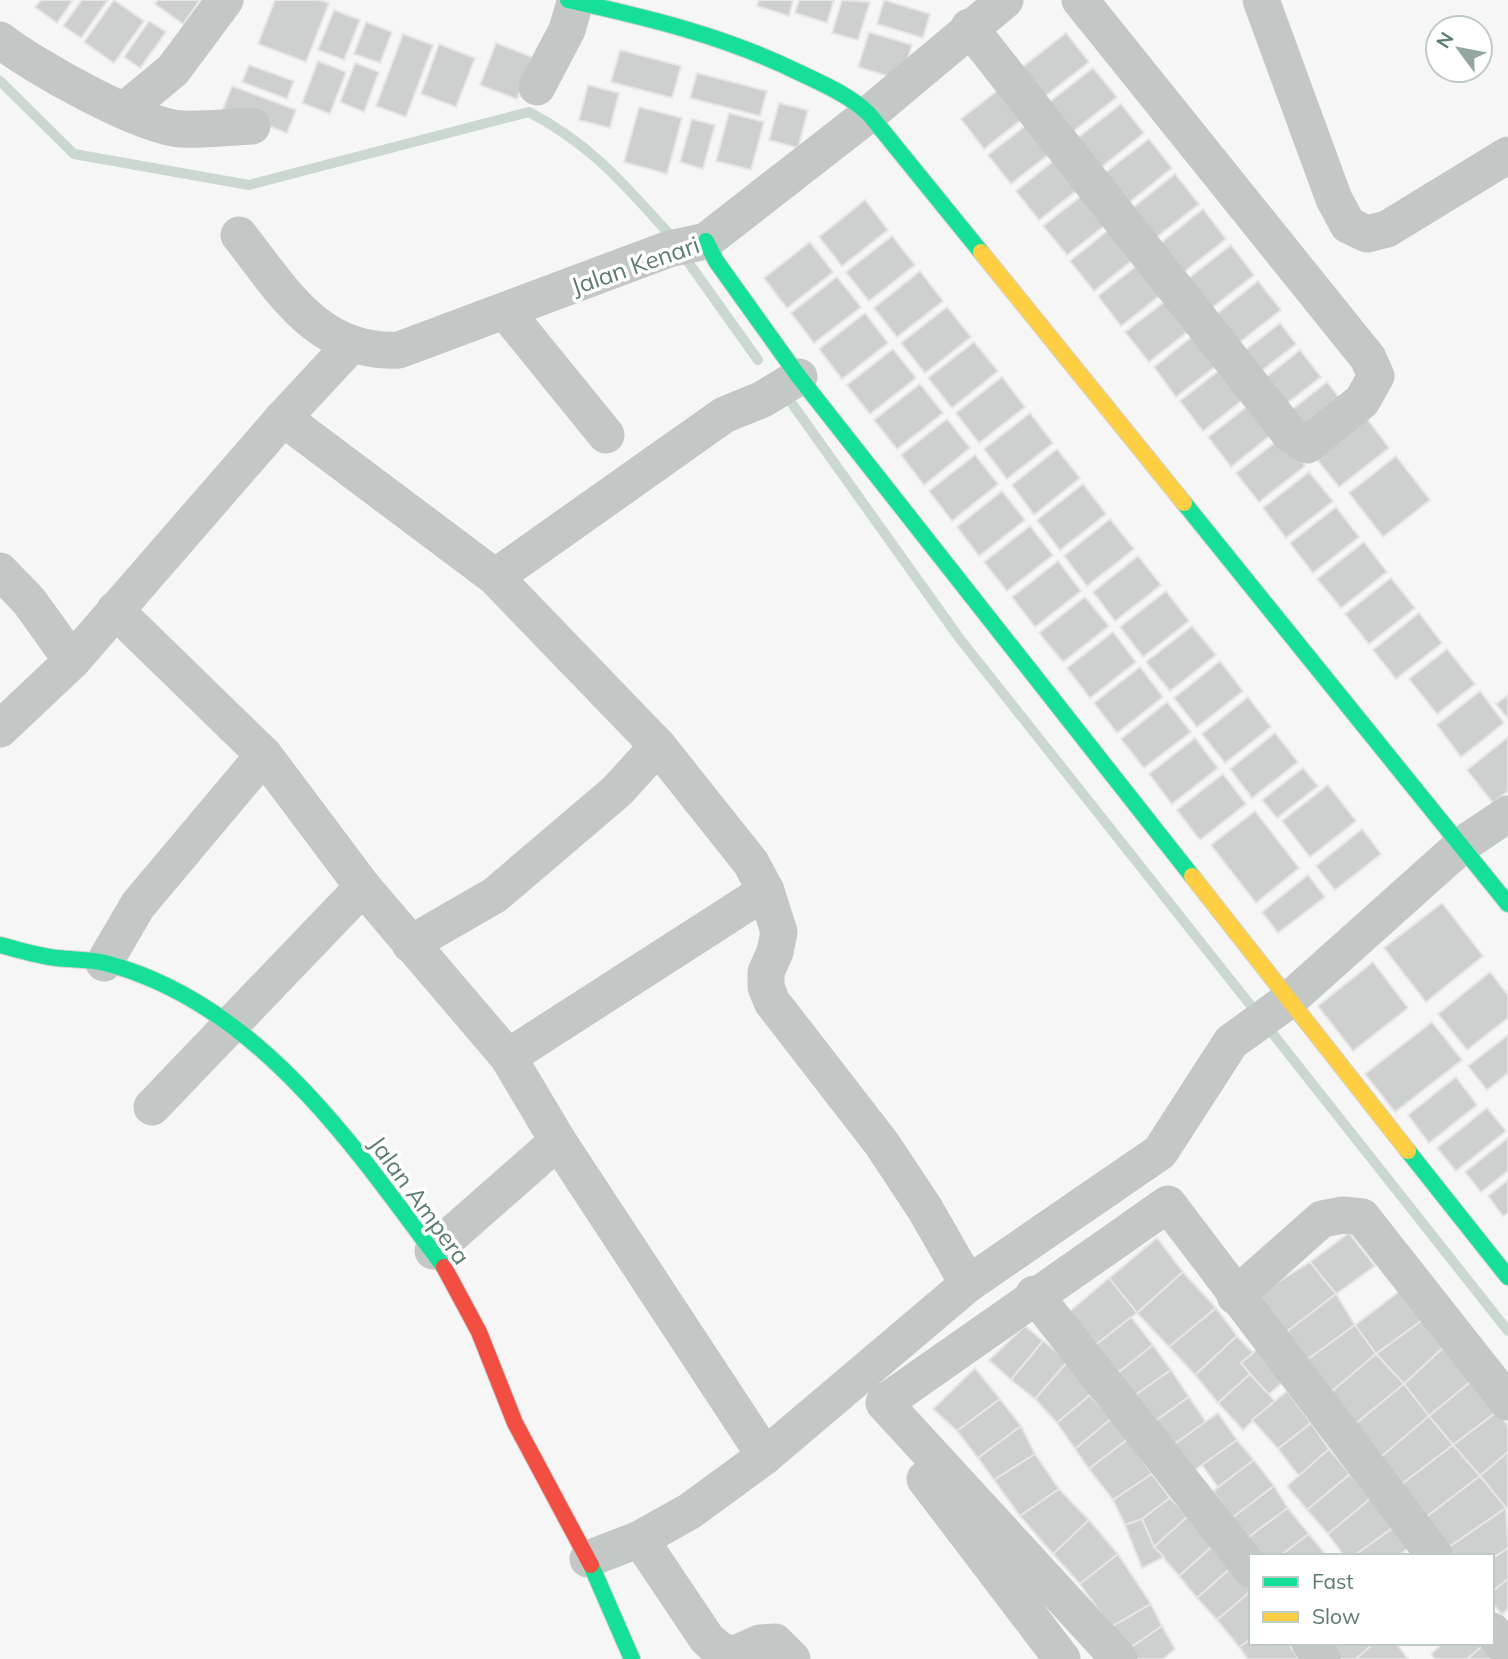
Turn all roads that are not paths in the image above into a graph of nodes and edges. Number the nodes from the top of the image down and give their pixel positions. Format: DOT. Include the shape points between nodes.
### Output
graph roads {
  1 [pos="225,0"];
  2 [pos="1005,0"];
  3 [pos="1080,0"];
  4 [pos="1261,0"];
  5 [pos="572,1"];
  6 [pos="969,27"];
  7 [pos="0,40"];
  8 [pos="537,87"];
  9 [pos="126,109"];
  10 [pos="869,114"];
  11 [pos="251,126"];
  12 [pos="1508,155"];
  13 [pos="239,235"];
  14 [pos="706,242"];
  15 [pos="506,312"];
  16 [pos="350,346"];
  17 [pos="799,377"];
  18 [pos="283,418"];
  19 [pos="606,435"];
  20 [pos="0,571"];
  21 [pos="495,577"];
  22 [pos="115,610"];
  23 [pos="72,661"];
  24 [pos="0,729"];
  25 [pos="658,746"];
  26 [pos="264,755"];
  27 [pos="1508,814"];
  28 [pos="1462,845"];
  29 [pos="363,887"];
  30 [pos="766,891"];
  31 [pos="1508,904"];
  32 [pos="410,944"];
  33 [pos="0,945"];
  34 [pos="104,963"];
  35 [pos="1289,1000"];
  36 [pos="232,1027"];
  37 [pos="508,1057"];
  38 [pos="152,1107"];
  39 [pos="558,1141"];
  40 [pos="433,1251"];
  41 [pos="1508,1277"];
  42 [pos="968,1284"];
  43 [pos="1034,1294"];
  44 [pos="1234,1296"];
  45 [pos="851,1381"];
  46 [pos="1508,1402"];
  47 [pos="765,1456"];
  48 [pos="640,1539"];
  49 [pos="1433,1554"];
  50 [pos="588,1559"];
  51 [pos="1249,1566"];
  52 [pos="1494,1634"];
  53 [pos="1508,1651"];
  54 [pos="632,1659"];
  55 [pos="792,1659"];
  56 [pos="1062,1659"];
  57 [pos="1119,1659"];
  1 -- 9 [label="street" via="173,71"];
  2 -- 6 [label="street, Jalan Kenari"];
  3 -- 6 [label="street" via="1368,358 1376,376 1362,401 1307,446 1290,434"];
  4 -- 12 [label="street" via="1334,199 1349,225 1367,234 1387,229"];
  5 -- 8 [label="street" via="567,30"];
  5 -- 10 [label="street" via="682,26 751,48 852,98"];
  6 -- 10 [label="street, Jalan Kenari"];
  7 -- 9 [label="street" via="81,90"];
  9 -- 11 [label="street" via="180,129"];
  10 -- 14 [label="street, Jalan Kenari"];
  10 -- 28 [label="street"];
  13 -- 16 [label="street, Jalan Kenari" via="292,303"];
  14 -- 15 [label="street, Jalan Kenari" via="669,249"];
  14 -- 17 [label="street"];
  15 -- 16 [label="street, Jalan Kenari" via="399,350"];
  15 -- 19 [label="street"];
  16 -- 18 [label="street"];
  17 -- 21 [label="street" via="724,415"];
  17 -- 35 [label="street"];
  18 -- 21 [label="street"];
  18 -- 22 [label="street"];
  20 -- 23 [label="street" via="29,601"];
  21 -- 25 [label="street"];
  22 -- 23 [label="street"];
  22 -- 26 [label="street"];
  23 -- 24 [label="street"];
  25 -- 30 [label="street" via="751,863"];
  25 -- 32 [label="street" via="617,791 495,895"];
  26 -- 29 [label="street"];
  26 -- 34 [label="street" via="138,905"];
  27 -- 28 [label="street"];
  28 -- 31 [label="street"];
  28 -- 35 [label="street"];
  29 -- 32 [label="street"];
  29 -- 36 [label="street"];
  30 -- 37 [label="street"];
  30 -- 42 [label="street" via="779,932 766,972 772,1002 882,1144"];
  32 -- 37 [label="street"];
  33 -- 34 [label="street, Jalan Ampera" via="54,958"];
  34 -- 36 [label="street, Jalan Ampera" via="164,987"];
  35 -- 41 [label="street"];
  35 -- 42 [label="street" via="1231,1042 1160,1152"];
  36 -- 38 [label="street"];
  36 -- 40 [label="street, Jalan Ampera" via="281,1067 340,1130"];
  37 -- 39 [label="street"];
  39 -- 40 [label="street"];
  39 -- 47 [label="street"];
  40 -- 50 [label="street, Jalan Ampera" via="479,1332 515,1423"];
  42 -- 45 [label="street"];
  43 -- 44 [label="street" via="1168,1203"];
  43 -- 51 [label="street"];
  43 -- 57 [label="street" via="884,1403"];
  44 -- 46 [label="street" via="1322,1219 1362,1217"];
  44 -- 49 [label="street"];
  45 -- 47 [label="street"];
  45 -- 56 [label="street"];
  47 -- 48 [label="street" via="690,1511"];
  48 -- 50 [label="street"];
  48 -- 55 [label="street" via="707,1639 720,1650 733,1655 775,1642"];
  50 -- 54 [label="street, Jalan Ampera"];
  52 -- 53 [label="street"];
}
